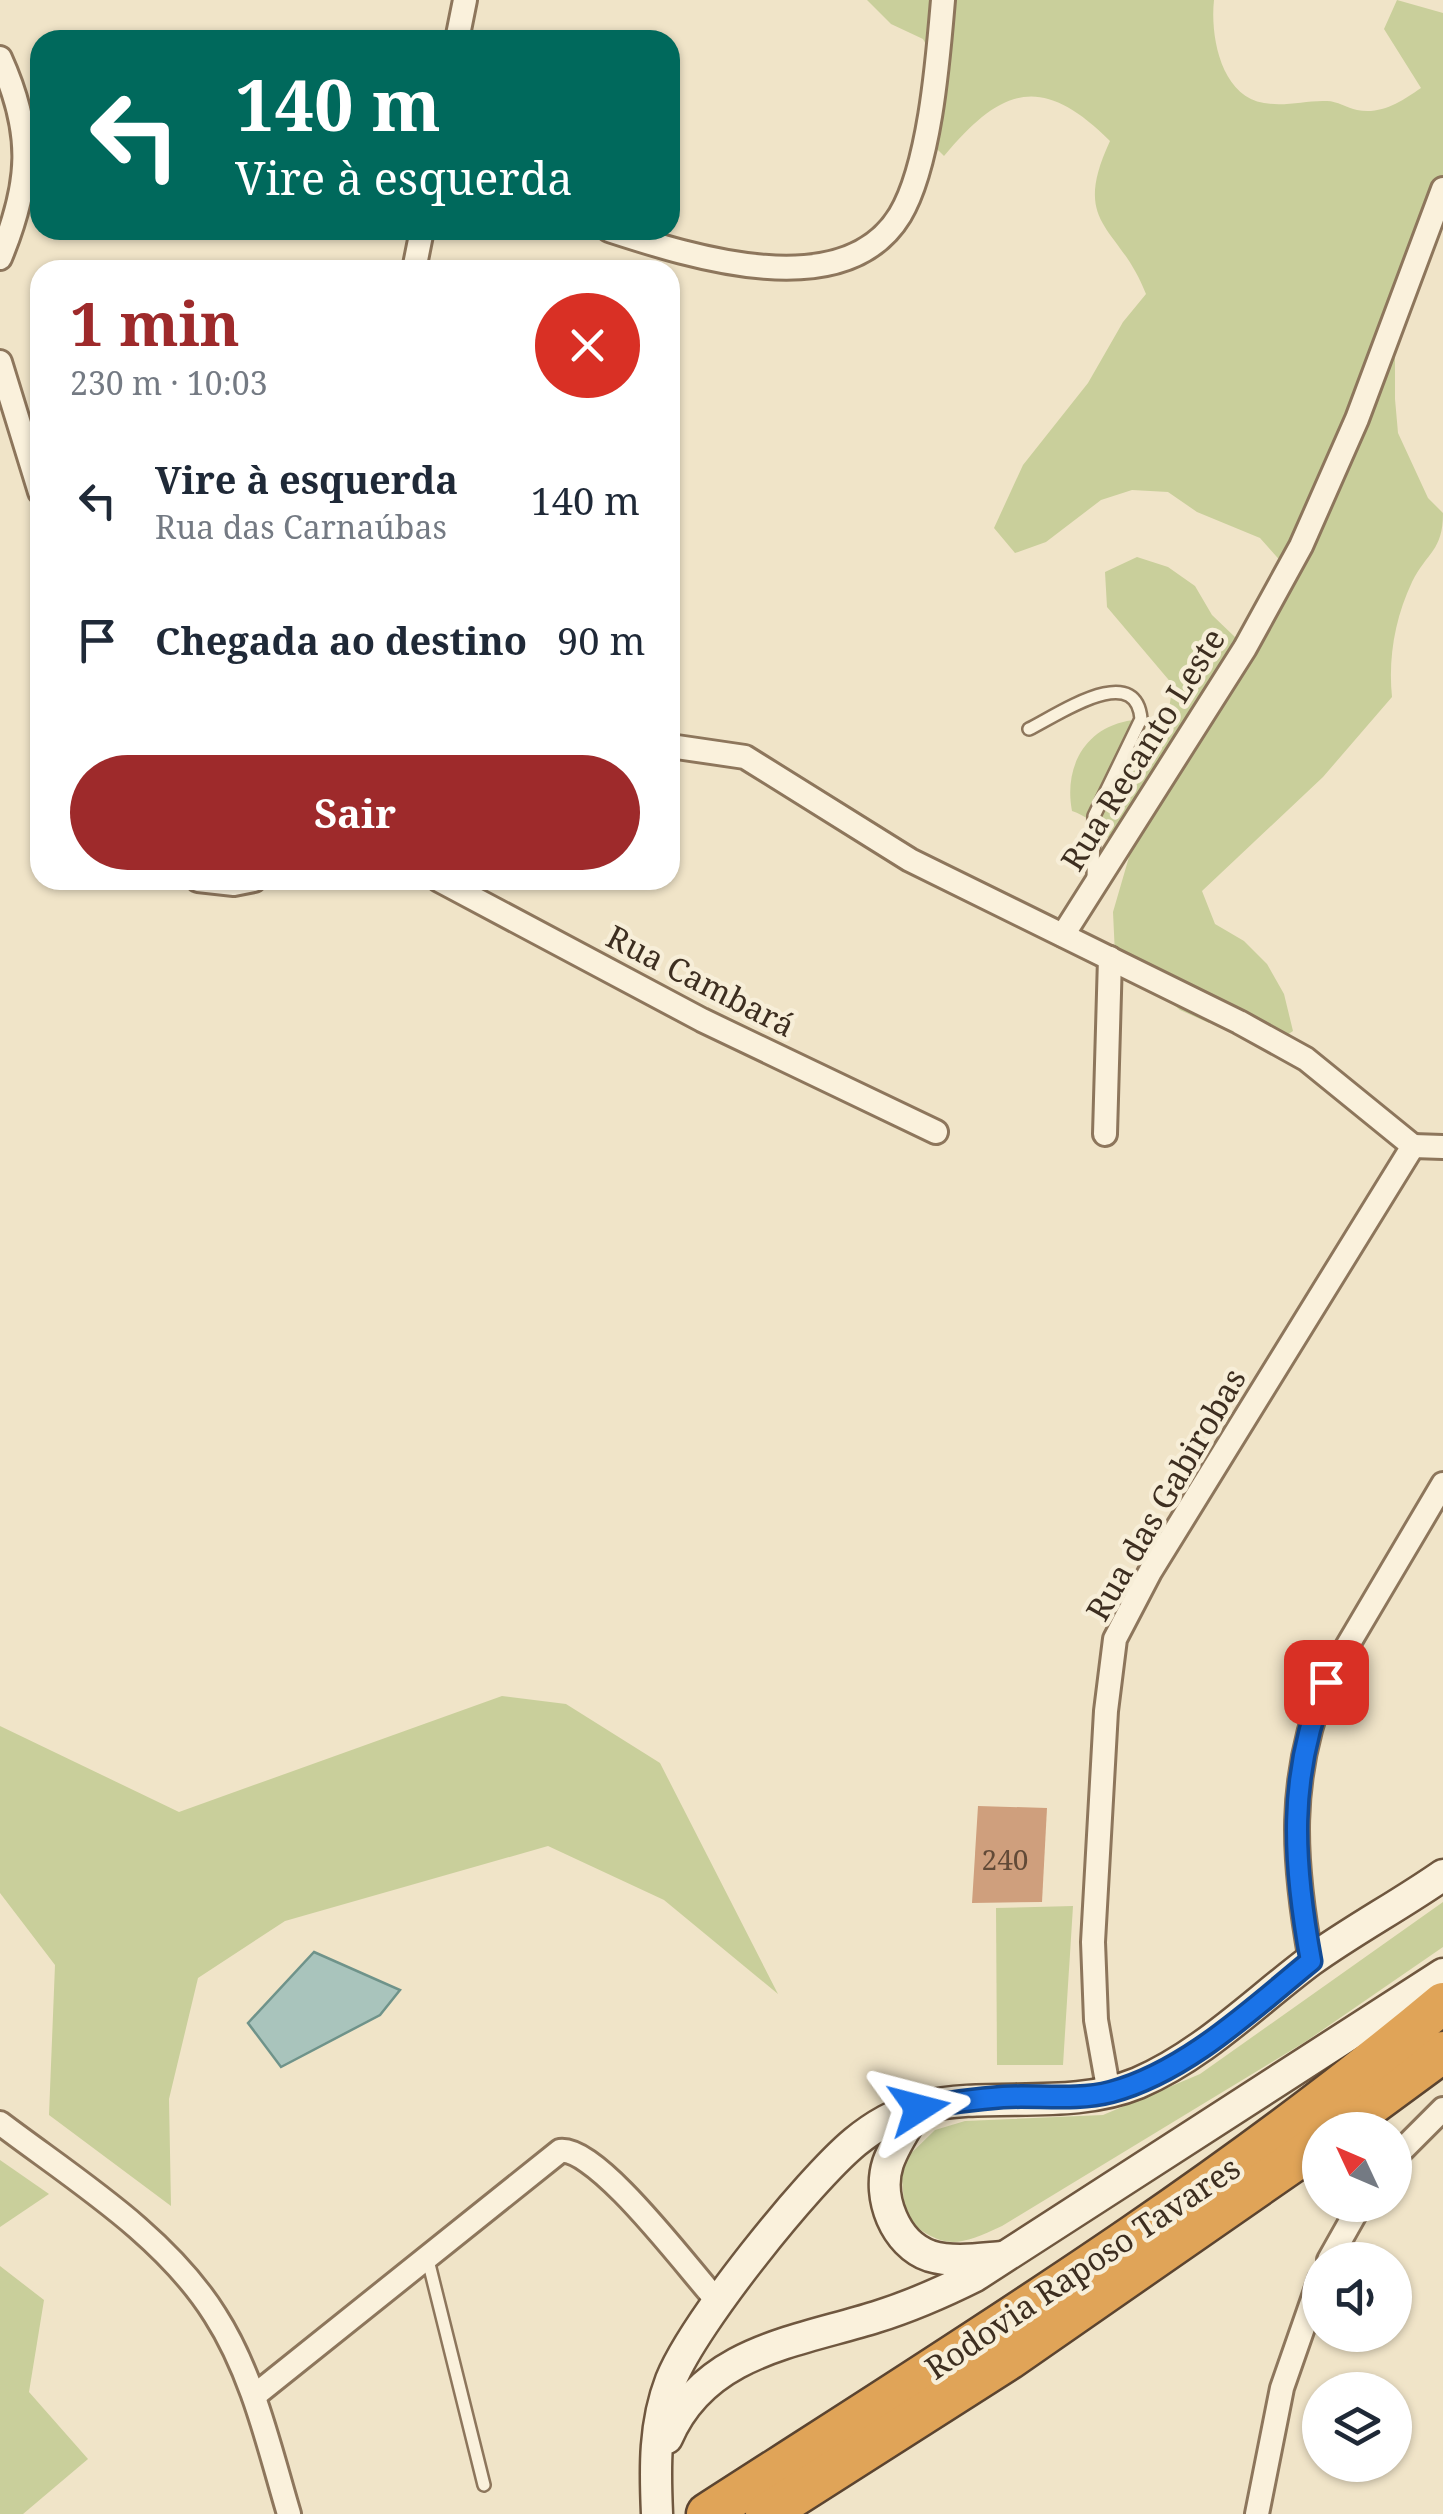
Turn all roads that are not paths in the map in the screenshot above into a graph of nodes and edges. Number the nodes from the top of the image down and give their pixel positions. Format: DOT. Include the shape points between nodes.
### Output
graph roads {
  1 [pos="465,0"];
  2 [pos="942,0"];
  3 [pos="459,30"];
  4 [pos="0,58"];
  5 [pos="1443,189"];
  6 [pos="640,240"];
  7 [pos="0,258"];
  8 [pos="0,362"];
  9 [pos="30,460"];
  10 [pos="1029,729"];
  11 [pos="680,747"];
  12 [pos="1094,888"];
  13 [pos="458,890"];
  14 [pos="1063,936"];
  15 [pos="1110,958"];
  16 [pos="936,1132"];
  17 [pos="1105,1134"];
  18 [pos="1413,1146"];
  19 [pos="1443,1147"];
  20 [pos="1443,1484"];
  21 [pos="1443,1875"];
  22 [pos="1311,1961"];
  23 [pos="1443,1974"];
  24 [pos="1443,2003"];
  25 [pos="1443,2052"];
  26 [pos="1108,2092"];
  27 [pos="919,2108"];
  28 [pos="1443,2108"];
  29 [pos="1361,2112"];
  30 [pos="0,2123"];
  31 [pos="1412,2139"];
  32 [pos="1302,2156"];
  33 [pos="1006,2257"];
  34 [pos="428,2260"];
  35 [pos="720,2304"];
  36 [pos="1302,2331"];
  37 [pos="254,2396"];
  38 [pos="655,2464"];
  39 [pos="484,2485"];
  40 [pos="711,2512"];
  41 [pos="289,2514"];
  42 [pos="657,2514"];
  43 [pos="766,2514"];
  44 [pos="1257,2514"];
  1 -- 3 [label="street"];
  2 -- 6 [label="street" via="938,62 916,174 897,220 864,250 818,265 770,269"];
  4 -- 7 [label="street" via="25,135 26,181"];
  5 -- 12 [label="street, Rua Recanto Leste" via="1357,419 1300,546 1245,648"];
  8 -- 9 [label="street"];
  10 -- 12 [label="lane" via="1103,692 1122,691 1140,709 1094,816"];
  11 -- 14 [label="street" via="744,757 910,860"];
  12 -- 14 [label="street, Rua Recanto Leste"];
  13 -- 16 [label="street, Rua Cambará" via="702,1020"];
  14 -- 15 [label="street"];
  15 -- 17 [label="street"];
  15 -- 18 [label="street" via="1306,1059"];
  18 -- 19 [label="street"];
  18 -- 26 [label="street, Rua das Gabirobas" via="1114,1639 1093,1942"];
  20 -- 22 [label="street" via="1313,1713 1294,1818"];
  21 -- 22 [label="main road"];
  22 -- 26 [label="main road" via="1235,2024 1140,2082"];
  23 -- 33 [label="main road"];
  24 -- 40 [label="highway, Rodovia Raposo Tavares" via="1201,2188"];
  25 -- 29 [label="highway"];
  26 -- 27 [label="main road"];
  27 -- 33 [label="main road" via="887,2166 888,2210 899,2232 928,2255"];
  27 -- 35 [label="main road" via="857,2140 829,2167"];
  28 -- 31 [label="street"];
  30 -- 37 [label="street" via="190,2280 217,2317"];
  32 -- 43 [label="highway, Rodovia Raposo Tavares" via="1009,2359"];
  33 -- 38 [label="main road" via="929,2298 728,2365 676,2416"];
  34 -- 35 [label="street" via="553,2154 574,2151 631,2202"];
  34 -- 37 [label="street"];
  34 -- 39 [label="lane"];
  35 -- 38 [label="main road" via="671,2381"];
  36 -- 44 [label="street" via="1282,2388"];
  37 -- 41 [label="street"];
  38 -- 42 [label="main road"];
}
